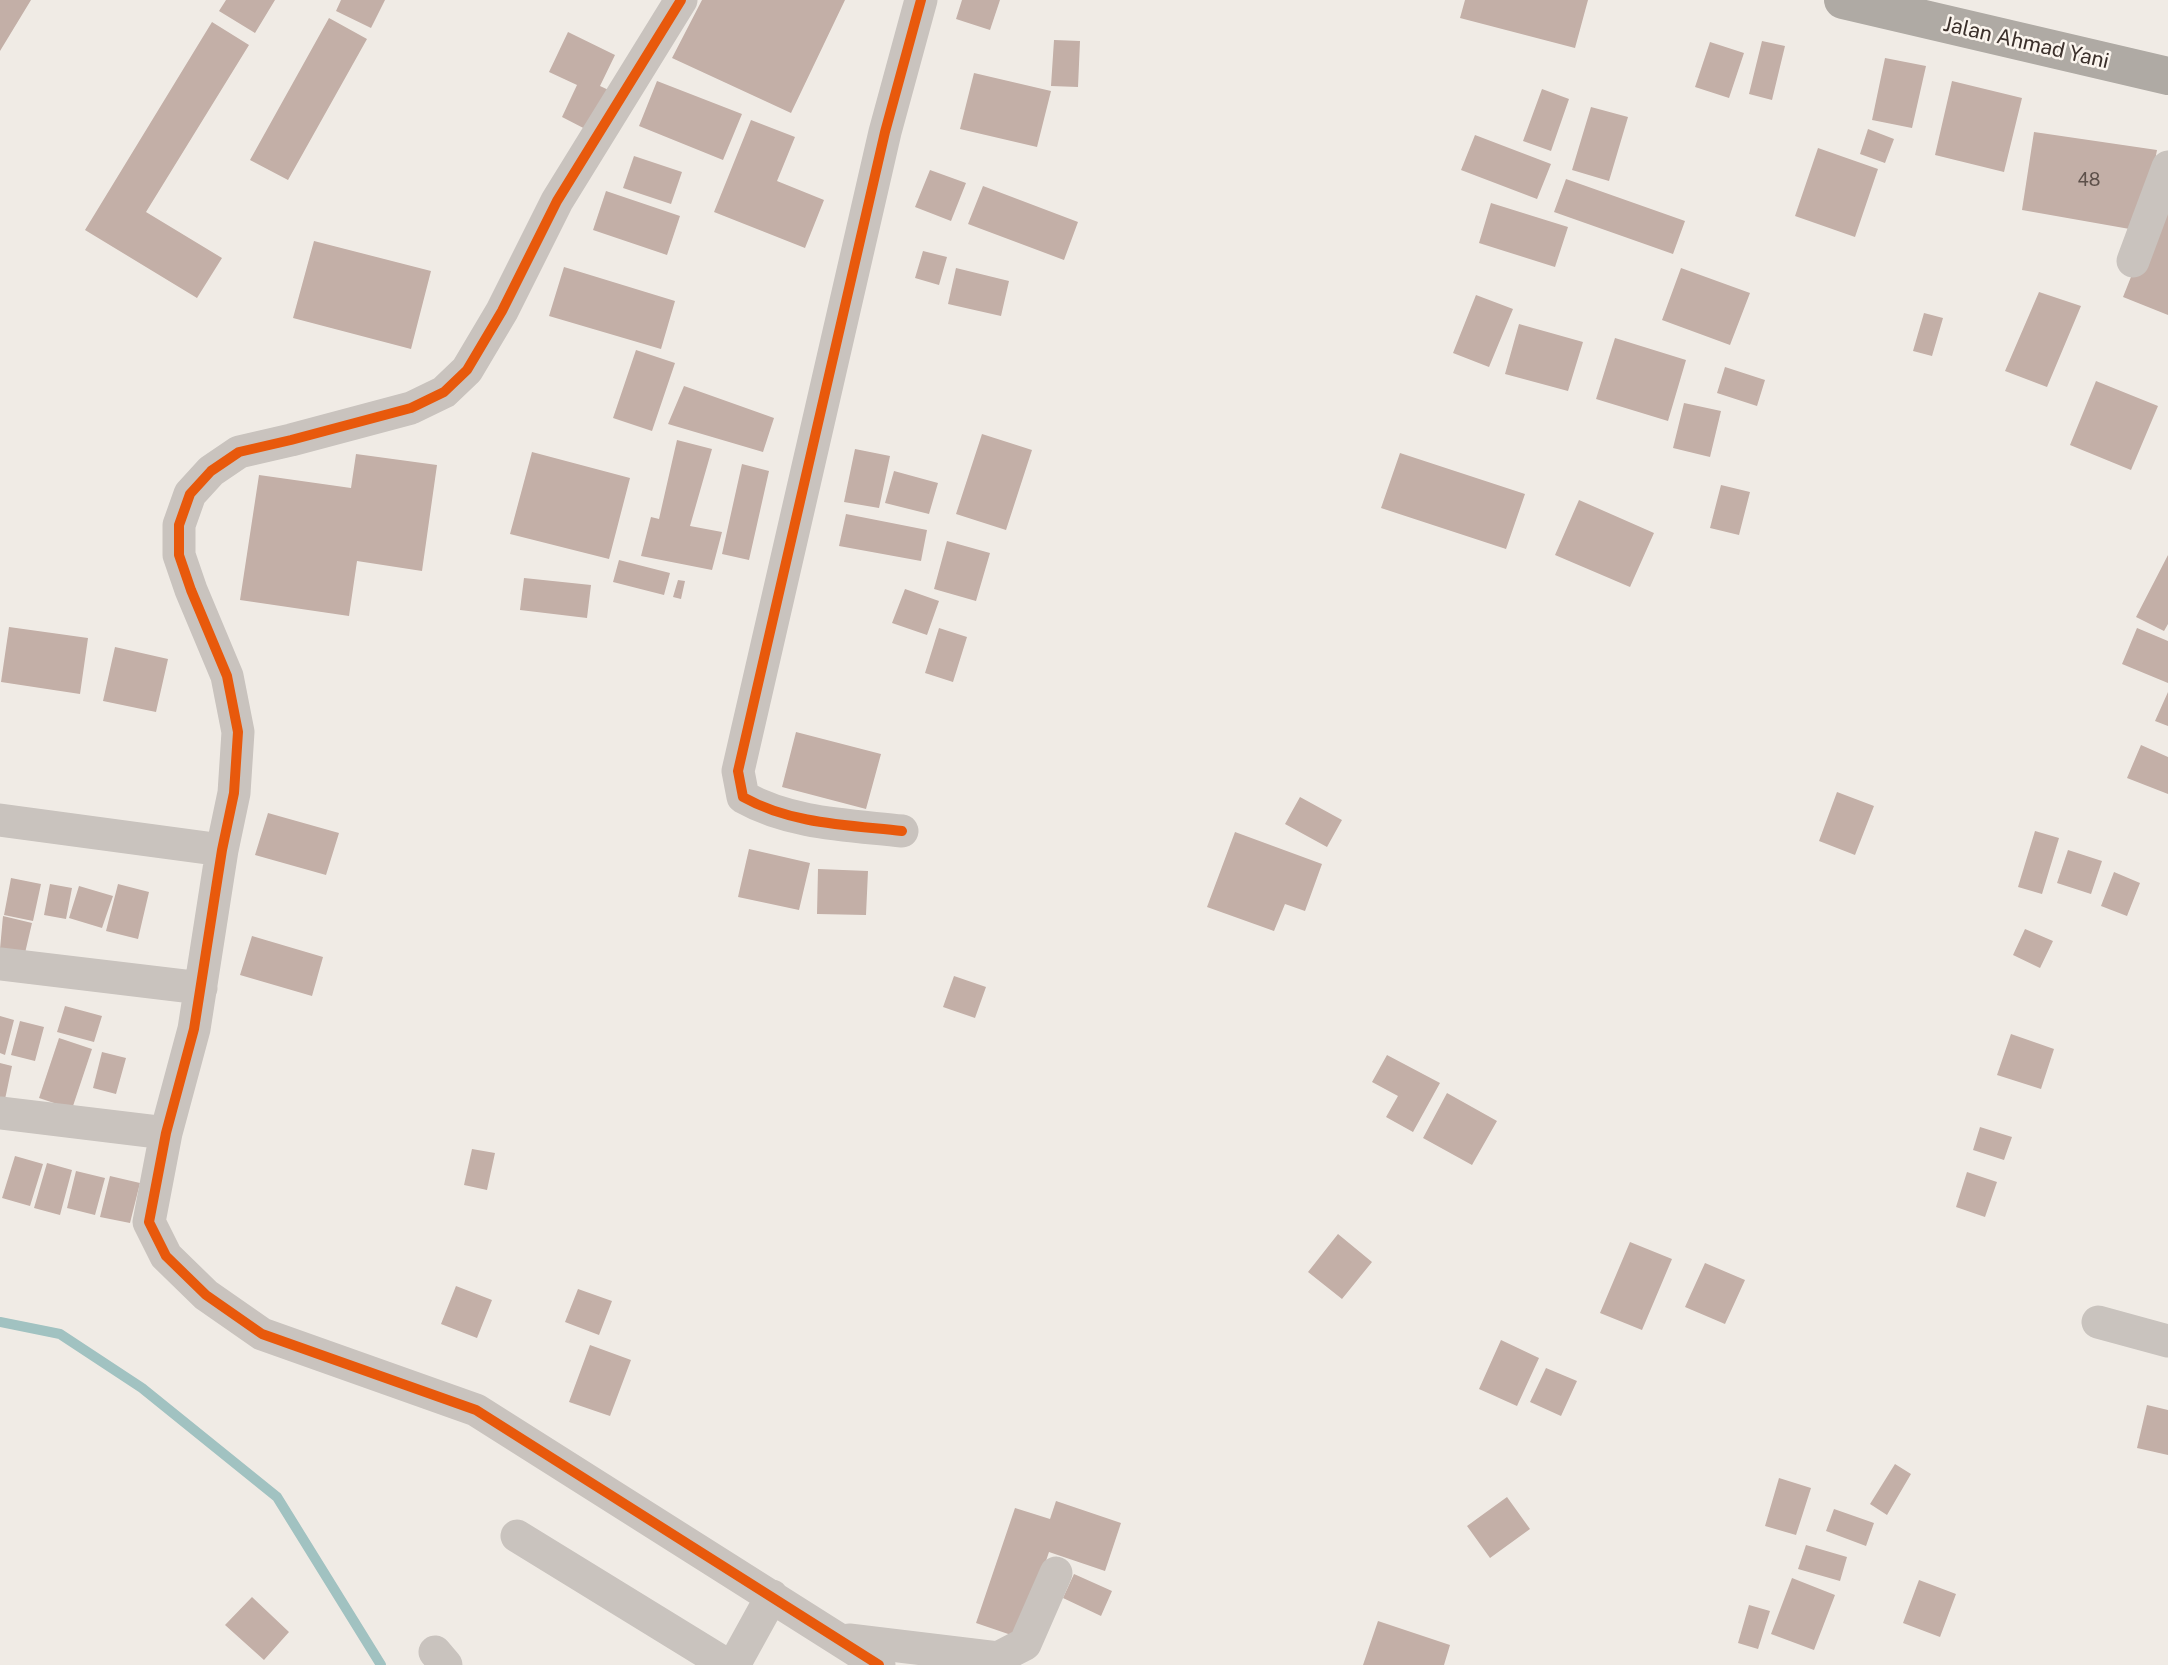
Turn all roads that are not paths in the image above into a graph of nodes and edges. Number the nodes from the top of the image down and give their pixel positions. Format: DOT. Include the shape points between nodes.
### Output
graph roads {
  1 [pos="681,0"];
  2 [pos="921,0"];
  3 [pos="1843,0"];
  4 [pos="1888,5"];
  5 [pos="2168,76"];
  6 [pos="2168,167"];
  7 [pos="2133,261"];
  8 [pos="0,820"];
  9 [pos="902,831"];
  10 [pos="222,850"];
  11 [pos="0,964"];
  12 [pos="201,988"];
  13 [pos="0,1113"];
  14 [pos="166,1133"];
  15 [pos="2098,1322"];
  16 [pos="2168,1341"];
  17 [pos="517,1536"];
  18 [pos="1056,1573"];
  19 [pos="772,1596"];
  20 [pos="839,1639"];
  21 [pos="727,1665"];
  22 [pos="734,1665"];
  23 [pos="879,1665"];
  1 -- 10 [label="street" via="557,201 467,370 444,392 411,408 239,452 211,471 190,494 179,525 179,555 227,676 238,732 234,793"];
  2 -- 9 [label="street" via="885,132 738,771 743,797 764,808 816,822"];
  3 -- 4 [label="highway, Jalan Ahmad Yani"];
  4 -- 5 [label="highway, Jalan Ahmad Yani"];
  6 -- 7 [label="street"];
  8 -- 10 [label="street"];
  10 -- 12 [label="street"];
  11 -- 12 [label="street"];
  12 -- 14 [label="street"];
  13 -- 14 [label="street"];
  14 -- 19 [label="street" via="149,1222 166,1256 206,1295 262,1334 476,1410"];
  15 -- 16 [label="street"];
  17 -- 21 [label="street"];
  18 -- 20 [label="street" via="1025,1644 998,1658"];
  19 -- 20 [label="street"];
  19 -- 22 [label="street"];
  20 -- 23 [label="street"];
}
